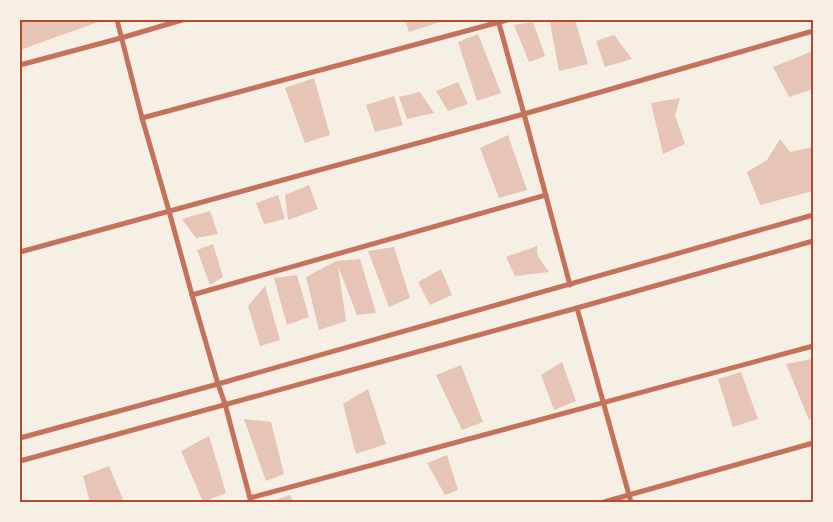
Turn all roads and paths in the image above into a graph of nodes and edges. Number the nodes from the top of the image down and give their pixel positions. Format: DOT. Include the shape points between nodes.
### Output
graph roads {
  1 [pos="117,20"];
  2 [pos="182,20"];
  3 [pos="507,20"];
  4 [pos="498,21"];
  5 [pos="813,31"];
  6 [pos="121,38"];
  7 [pos="20,65"];
  8 [pos="524,114"];
  9 [pos="142,118"];
  10 [pos="546,195"];
  11 [pos="169,211"];
  12 [pos="813,215"];
  13 [pos="813,241"];
  14 [pos="20,252"];
  15 [pos="570,285"];
  16 [pos="192,295"];
  17 [pos="577,308"];
  18 [pos="813,346"];
  19 [pos="218,384"];
  20 [pos="604,403"];
  21 [pos="225,404"];
  22 [pos="20,438"];
  23 [pos="813,443"];
  24 [pos="20,461"];
  25 [pos="629,495"];
  26 [pos="251,500"];
  27 [pos="604,502"];
  28 [pos="631,502"];
  1 -- 6 [label="street"];
  2 -- 6 [label="street"];
  3 -- 4 [label="street"];
  4 -- 8 [label="street"];
  4 -- 9 [label="street"];
  5 -- 8 [label="street"];
  6 -- 7 [label="street"];
  6 -- 9 [label="street"];
  8 -- 10 [label="street"];
  8 -- 11 [label="street"];
  9 -- 11 [label="street"];
  10 -- 15 [label="street"];
  10 -- 16 [label="street"];
  11 -- 14 [label="street"];
  11 -- 16 [label="street"];
  12 -- 15 [label="street"];
  13 -- 17 [label="street"];
  15 -- 19 [label="street"];
  16 -- 19 [label="street"];
  17 -- 20 [label="street"];
  17 -- 21 [label="street"];
  18 -- 20 [label="street"];
  19 -- 21 [label="street"];
  19 -- 22 [label="street"];
  20 -- 25 [label="street"];
  20 -- 26 [label="street"];
  21 -- 24 [label="street"];
  21 -- 26 [label="street"];
  23 -- 25 [label="street"];
  25 -- 27 [label="street"];
  25 -- 28 [label="street"];
}
